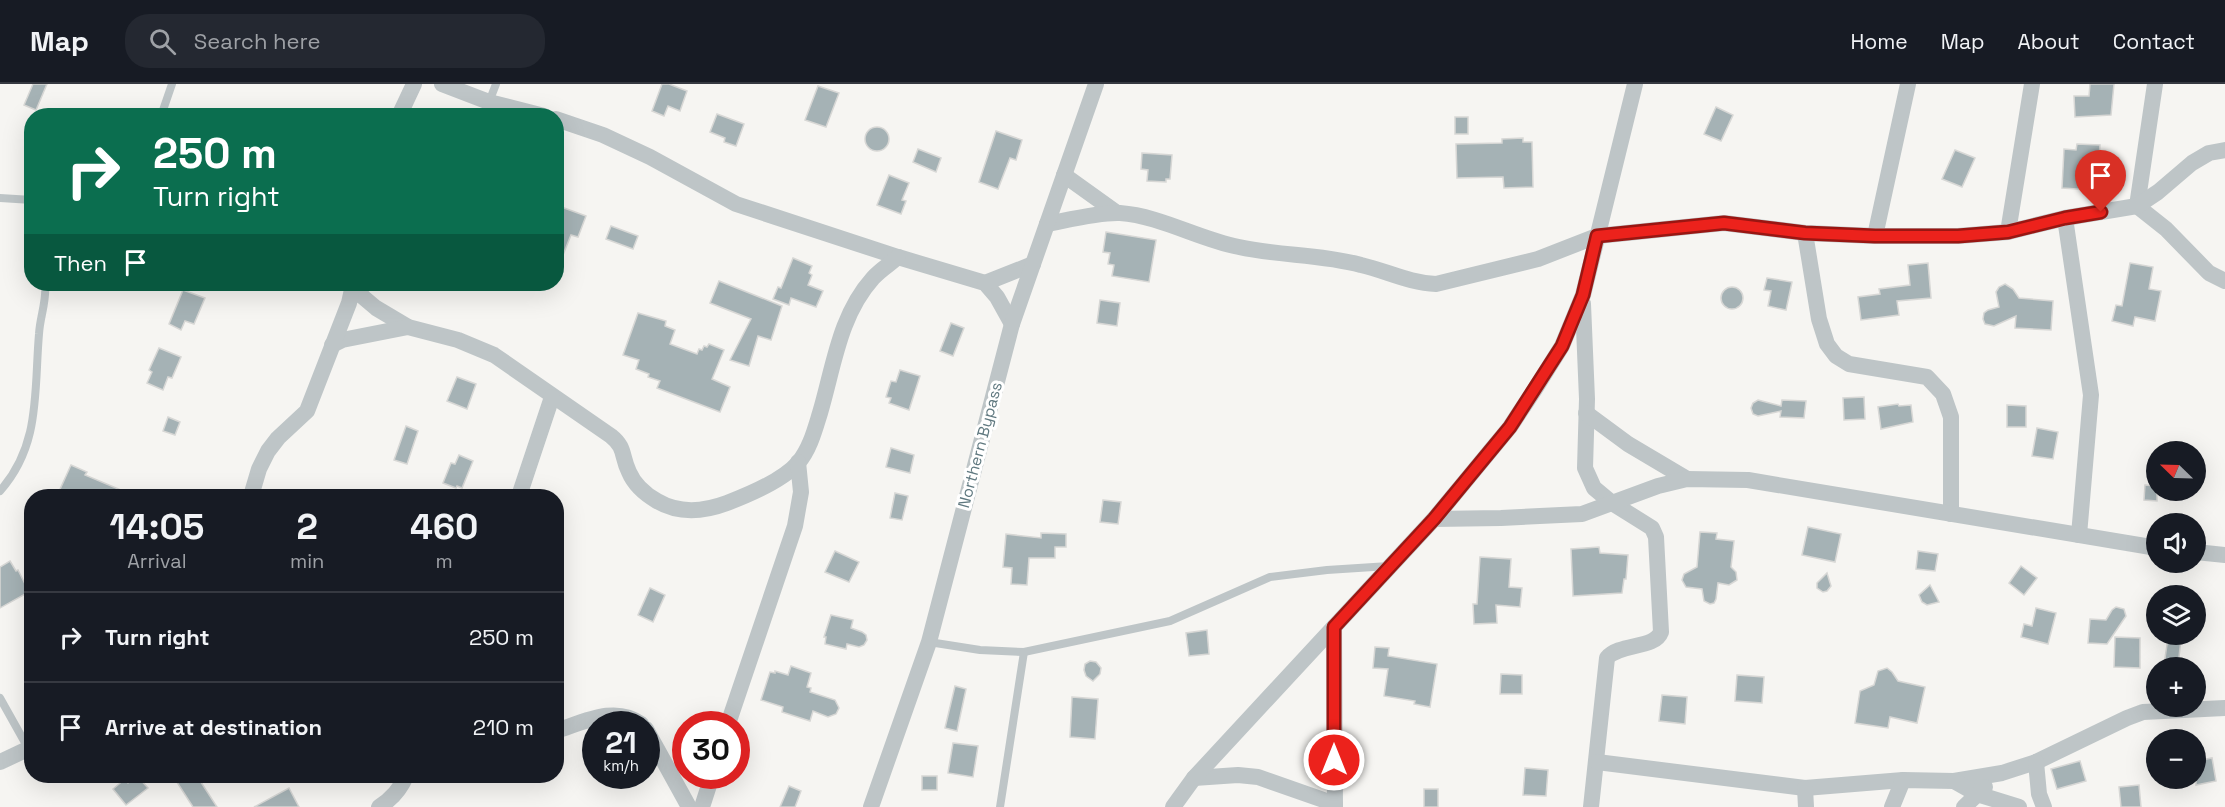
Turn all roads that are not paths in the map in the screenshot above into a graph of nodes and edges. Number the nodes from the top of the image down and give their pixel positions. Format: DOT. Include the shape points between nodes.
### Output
graph roads {
  1 [pos="172,84"];
  2 [pos="414,84"];
  3 [pos="442,84"];
  4 [pos="496,84"];
  5 [pos="1096,84"];
  6 [pos="1908,84"];
  7 [pos="2032,84"];
  8 [pos="2155,84"];
  9 [pos="1633,85"];
  10 [pos="489,102"];
  11 [pos="164,108"];
  12 [pos="403,108"];
  13 [pos="513,108"];
  14 [pos="564,122"];
  15 [pos="2225,150"];
  16 [pos="1064,175"];
  17 [pos="0,198"];
  18 [pos="24,200"];
  19 [pos="2137,206"];
  20 [pos="1117,213"];
  21 [pos="2065,218"];
  22 [pos="1047,224"];
  23 [pos="2008,232"];
  24 [pos="1805,233"];
  25 [pos="1597,236"];
  26 [pos="1875,236"];
  27 [pos="898,257"];
  28 [pos="1033,264"];
  29 [pos="2225,281"];
  30 [pos="985,283"];
  31 [pos="45,291"];
  32 [pos="352,291"];
  33 [pos="360,291"];
  34 [pos="1583,295"];
  35 [pos="1012,324"];
  36 [pos="408,327"];
  37 [pos="332,345"];
  38 [pos="552,397"];
  39 [pos="1586,413"];
  40 [pos="798,462"];
  41 [pos="1687,478"];
  42 [pos="253,489"];
  43 [pos="521,489"];
  44 [pos="0,491"];
  45 [pos="1612,503"];
  46 [pos="1951,514"];
  47 [pos="1434,519"];
  48 [pos="2079,535"];
  49 [pos="2146,546"];
  50 [pos="2206,553"];
  51 [pos="2225,555"];
  52 [pos="1392,566"];
  53 [pos="1334,627"];
  54 [pos="929,642"];
  55 [pos="1024,652"];
  56 [pos="0,698"];
  57 [pos="2225,708"];
  58 [pos="732,711"];
  59 [pos="582,722"];
  60 [pos="564,728"];
  61 [pos="24,737"];
  62 [pos="24,750"];
  63 [pos="660,754"];
  64 [pos="0,762"];
  65 [pos="1597,762"];
  66 [pos="2036,762"];
  67 [pos="2002,773"];
  68 [pos="1194,778"];
  69 [pos="1903,780"];
  70 [pos="1954,782"];
  71 [pos="402,783"];
  72 [pos="1805,788"];
  73 [pos="708,789"];
  74 [pos="1977,794"];
  75 [pos="1335,805"];
  76 [pos="379,807"];
  77 [pos="689,807"];
  78 [pos="702,807"];
  79 [pos="871,807"];
  80 [pos="1000,807"];
  81 [pos="1173,807"];
  82 [pos="1591,807"];
  83 [pos="1806,807"];
  84 [pos="1892,807"];
  85 [pos="1964,807"];
  86 [pos="2019,807"];
  87 [pos="2044,807"];
  1 -- 11 [label="lane"];
  2 -- 12 [label="street"];
  3 -- 10 [label="street"];
  4 -- 10 [label="lane"];
  5 -- 16 [label="street, Northern Bypass"];
  6 -- 26 [label="street"];
  7 -- 23 [label="street"];
  8 -- 19 [label="street"];
  9 -- 25 [label="street"];
  10 -- 13 [label="street"];
  14 -- 27 [label="street" via="650,157 736,204"];
  15 -- 19 [label="street" via="2209,153 2192,163"];
  16 -- 20 [label="street"];
  16 -- 22 [label="street, Northern Bypass"];
  17 -- 18 [label="lane"];
  19 -- 21 [label="street"];
  19 -- 29 [label="street" via="2209,273"];
  20 -- 22 [label="street"];
  20 -- 25 [label="street" via="1139,215 1240,248 1363,265 1402,280 1428,284 1538,259"];
  21 -- 23 [label="street"];
  21 -- 48 [label="street" via="2091,395"];
  22 -- 28 [label="street, Northern Bypass"];
  23 -- 26 [label="street"];
  24 -- 25 [label="street" via="1724,223"];
  24 -- 26 [label="street"];
  24 -- 46 [label="street" via="1819,319 1827,344 1836,356 1849,364 1926,377 1943,394 1951,417"];
  25 -- 34 [label="street"];
  27 -- 30 [label="street"];
  27 -- 40 [label="street" via="874,277 843,327 812,439"];
  28 -- 30 [label="street"];
  28 -- 35 [label="street, Northern Bypass"];
  30 -- 35 [label="street"];
  31 -- 44 [label="lane" via="30,438 19,466"];
  32 -- 37 [label="street"];
  33 -- 36 [label="street" via="376,308"];
  34 -- 39 [label="street"];
  34 -- 47 [label="street" via="1562,346 1510,427"];
  35 -- 54 [label="street, Northern Bypass"];
  36 -- 37 [label="street"];
  36 -- 38 [label="street" via="477,347 514,368"];
  37 -- 42 [label="street" via="308,411 268,451"];
  38 -- 40 [label="street" via="620,443 627,470 637,486 657,501 679,510 707,510 744,496"];
  38 -- 43 [label="street"];
  39 -- 41 [label="street" via="1628,444"];
  39 -- 45 [label="street" via="1585,468 1594,488"];
  40 -- 58 [label="street" via="801,492 795,526"];
  41 -- 45 [label="street"];
  41 -- 46 [label="street" via="1748,480"];
  45 -- 47 [label="street" via="1582,514"];
  45 -- 65 [label="street" via="1643,521 1656,537 1661,632 1655,640 1612,651 1607,658"];
  46 -- 48 [label="street"];
  47 -- 52 [label="street"];
  48 -- 49 [label="street"];
  50 -- 51 [label="street"];
  52 -- 53 [label="street"];
  52 -- 55 [label="lane" via="1270,577 1170,621"];
  53 -- 68 [label="street"];
  53 -- 75 [label="street"];
  54 -- 55 [label="lane"];
  54 -- 79 [label="street, Northern Bypass"];
  55 -- 80 [label="lane"];
  56 -- 61 [label="lane"];
  57 -- 66 [label="street" via="2143,712"];
  59 -- 60 [label="street"];
  62 -- 64 [label="street"];
  63 -- 77 [label="street"];
  65 -- 72 [label="street"];
  65 -- 82 [label="street"];
  66 -- 67 [label="street"];
  66 -- 87 [label="street"];
  67 -- 70 [label="street"];
  67 -- 74 [label="street"];
  68 -- 75 [label="street" via="1258,777"];
  68 -- 81 [label="street"];
  69 -- 70 [label="street"];
  69 -- 72 [label="street"];
  69 -- 84 [label="street"];
  70 -- 74 [label="street"];
  71 -- 76 [label="street" via="390,800"];
  72 -- 83 [label="street"];
  73 -- 78 [label="street"];
  74 -- 85 [label="street"];
  74 -- 86 [label="street"];
}
